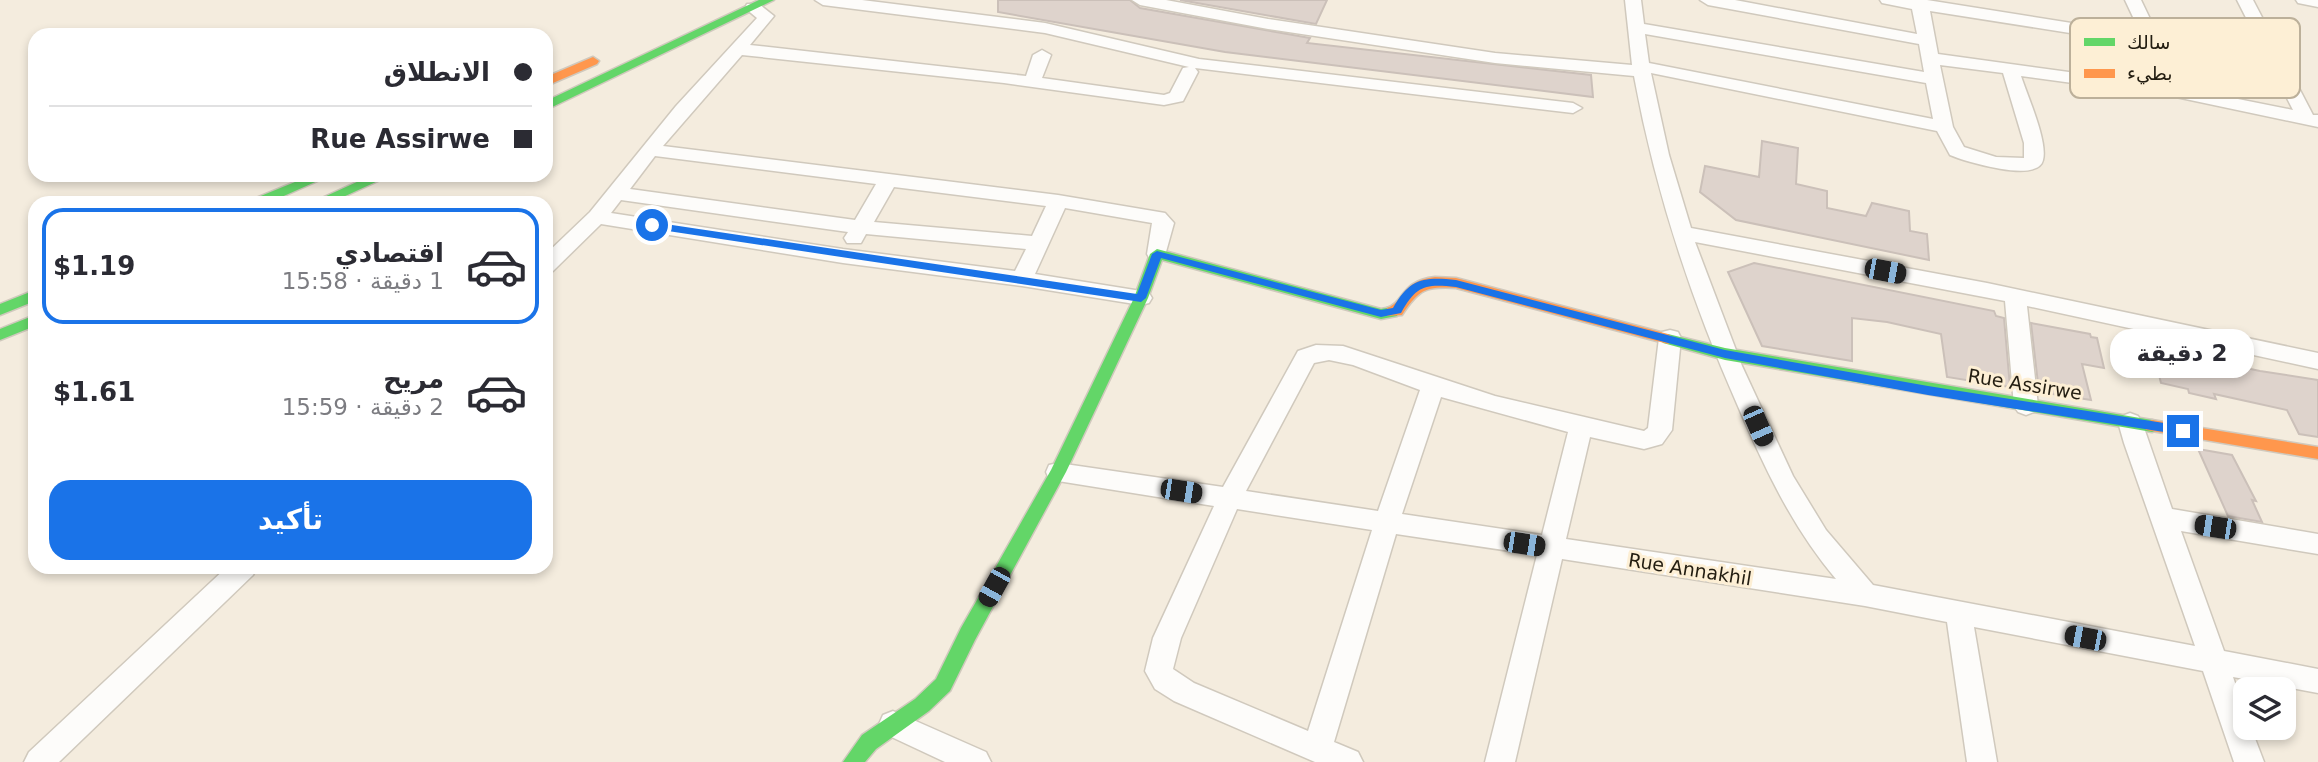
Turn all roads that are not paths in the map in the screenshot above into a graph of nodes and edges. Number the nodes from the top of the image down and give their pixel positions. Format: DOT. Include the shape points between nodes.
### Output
graph roads {
  1 [pos="823,0"];
  2 [pos="1140,0"];
  3 [pos="1633,0"];
  4 [pos="1708,0"];
  5 [pos="1888,0"];
  6 [pos="2133,0"];
  7 [pos="2245,0"];
  8 [pos="2304,0"];
  9 [pos="1920,2"];
  10 [pos="2318,2"];
  11 [pos="760,4"];
  12 [pos="2140,18"];
  13 [pos="2255,18"];
  14 [pos="2070,27"];
  15 [pos="1639,28"];
  16 [pos="736,49"];
  17 [pos="1930,49"];
  18 [pos="611,52"];
  19 [pos="1042,55"];
  20 [pos="2010,68"];
  21 [pos="1641,69"];
  22 [pos="1189,72"];
  23 [pos="2070,77"];
  24 [pos="553,79"];
  25 [pos="1934,79"];
  26 [pos="1032,82"];
  27 [pos="2205,98"];
  28 [pos="2300,98"];
  29 [pos="553,103"];
  30 [pos="1573,108"];
  31 [pos="2312,120"];
  32 [pos="1944,127"];
  33 [pos="650,150"];
  34 [pos="888,181"];
  35 [pos="307,182"];
  36 [pos="368,182"];
  37 [pos="617,193"];
  38 [pos="273,196"];
  39 [pos="334,196"];
  40 [pos="1058,201"];
  41 [pos="597,217"];
  42 [pos="860,227"];
  43 [pos="1681,233"];
  44 [pos="1037,243"];
  45 [pos="1157,254"];
  46 [pos="843,256"];
  47 [pos="553,259"];
  48 [pos="1022,279"];
  49 [pos="2015,296"];
  50 [pos="28,298"];
  51 [pos="1141,298"];
  52 [pos="0,310"];
  53 [pos="28,323"];
  54 [pos="0,335"];
  55 [pos="1670,338"];
  56 [pos="1725,354"];
  57 [pos="2318,361"];
  58 [pos="1433,386"];
  59 [pos="2026,406"];
  60 [pos="2130,422"];
  61 [pos="1581,426"];
  62 [pos="2318,453"];
  63 [pos="1058,472"];
  64 [pos="1230,498"];
  65 [pos="2163,518"];
  66 [pos="1387,522"];
  67 [pos="2318,544"];
  68 [pos="1551,548"];
  69 [pos="237,574"];
  70 [pos="1865,596"];
  71 [pos="1959,614"];
  72 [pos="2212,662"];
  73 [pos="2318,681"];
  74 [pos="893,724"];
  75 [pos="1317,749"];
  76 [pos="39,762"];
  77 [pos="853,762"];
  78 [pos="976,762"];
  79 [pos="1348,762"];
  80 [pos="1500,762"];
  81 [pos="1982,762"];
  82 [pos="2249,762"];
  1 -- 30 [label="street" via="1045,28 1220,67"];
  2 -- 21 [label="street" via="1495,58"];
  3 -- 15 [label="street"];
  4 -- 17 [label="street"];
  5 -- 9 [label="street"];
  6 -- 12 [label="street"];
  7 -- 13 [label="street"];
  8 -- 10 [label="street"];
  9 -- 14 [label="street"];
  9 -- 17 [label="street"];
  11 -- 16 [label="street" via="765,19"];
  11 -- 29 [label="street"];
  15 -- 21 [label="street"];
  15 -- 25 [label="street"];
  16 -- 26 [label="street"];
  16 -- 33 [label="street"];
  17 -- 20 [label="street"];
  17 -- 25 [label="street"];
  18 -- 24 [label="street"];
  19 -- 26 [label="street"];
  20 -- 23 [label="street"];
  20 -- 32 [label="street" via="2033,143 2031,164 1964,154 1954,148"];
  21 -- 32 [label="street"];
  21 -- 43 [label="street"];
  22 -- 26 [label="street" via="1177,97 1164,100"];
  25 -- 32 [label="street"];
  27 -- 31 [label="street"];
  28 -- 31 [label="street"];
  33 -- 34 [label="street"];
  33 -- 37 [label="street"];
  34 -- 40 [label="street"];
  34 -- 42 [label="street"];
  35 -- 38 [label="street"];
  36 -- 39 [label="street"];
  37 -- 41 [label="street"];
  37 -- 42 [label="street"];
  40 -- 44 [label="street"];
  40 -- 45 [label="street" via="1161,219"];
  41 -- 46 [label="street"];
  41 -- 47 [label="street"];
  42 -- 44 [label="street"];
  42 -- 46 [label="street"];
  43 -- 49 [label="street"];
  43 -- 56 [label="street"];
  44 -- 48 [label="street"];
  45 -- 51 [label="street"];
  45 -- 55 [label="street, Rue Assirwe" via="1381,314 1397,311 1418,285 1433,281"];
  46 -- 48 [label="street"];
  48 -- 51 [label="street"];
  49 -- 57 [label="street"];
  49 -- 59 [label="street"];
  50 -- 52 [label="street"];
  51 -- 63 [label="street"];
  53 -- 54 [label="street"];
  55 -- 56 [label="street, Rue Assirwe"];
  55 -- 61 [label="street" via="1656,436 1644,440"];
  56 -- 59 [label="street, Rue Assirwe"];
  56 -- 70 [label="street" via="1798,506"];
  58 -- 61 [label="street"];
  58 -- 64 [label="street" via="1363,360 1328,351 1310,354"];
  58 -- 66 [label="street"];
  59 -- 60 [label="street, Rue Assirwe"];
  60 -- 62 [label="street, Rue Assirwe"];
  60 -- 65 [label="street"];
  61 -- 68 [label="street"];
  63 -- 64 [label="street, Rue Annakhil"];
  63 -- 74 [label="street" via="943,685"];
  64 -- 66 [label="street, Rue Annakhil"];
  64 -- 75 [label="street" via="1167,638 1159,671 1184,692"];
  65 -- 67 [label="street"];
  65 -- 72 [label="street"];
  66 -- 68 [label="street, Rue Annakhil"];
  66 -- 75 [label="street"];
  68 -- 70 [label="street, Rue Annakhil"];
  68 -- 80 [label="street"];
  69 -- 76 [label="street"];
  70 -- 71 [label="street, Rue Annakhil"];
  71 -- 72 [label="street, Rue Annakhil"];
  71 -- 81 [label="street"];
  72 -- 73 [label="street, Rue Annakhil"];
  72 -- 82 [label="street"];
  74 -- 77 [label="street"];
  74 -- 78 [label="street"];
  75 -- 79 [label="street"];
}
